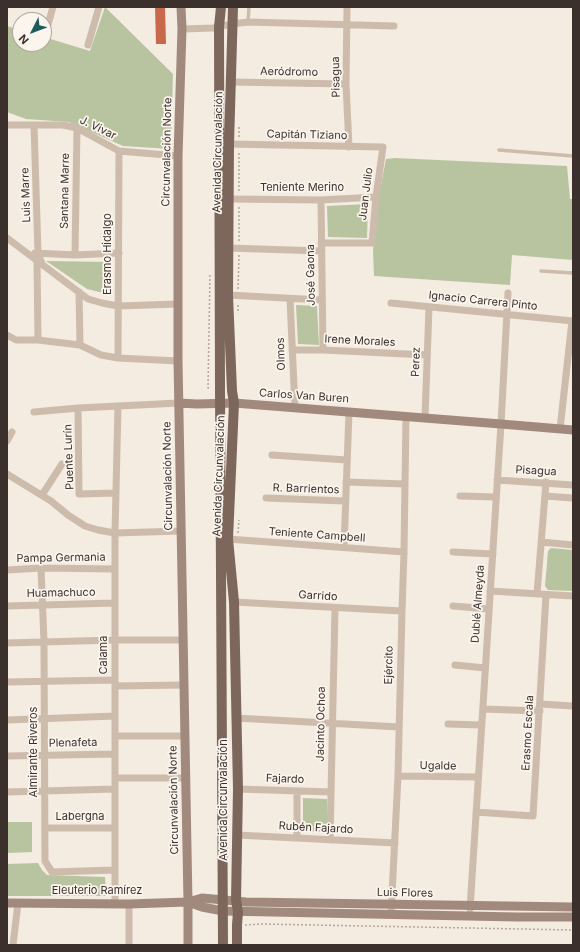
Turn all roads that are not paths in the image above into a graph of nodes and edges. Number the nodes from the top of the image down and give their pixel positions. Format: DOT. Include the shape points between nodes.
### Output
graph roads {
  1 [pos="99,7"];
  2 [pos="181,7"];
  3 [pos="221,7"];
  4 [pos="233,7"];
  5 [pos="248,7"];
  6 [pos="347,7"];
  7 [pos="248,22"];
  8 [pos="232,24"];
  9 [pos="347,24"];
  10 [pos="394,26"];
  11 [pos="219,27"];
  12 [pos="182,28"];
  13 [pos="88,45"];
  14 [pos="230,82"];
  15 [pos="346,84"];
  16 [pos="7,125"];
  17 [pos="34,125"];
  18 [pos="77,128"];
  19 [pos="229,144"];
  20 [pos="349,147"];
  21 [pos="383,147"];
  22 [pos="119,150"];
  23 [pos="499,150"];
  24 [pos="178,156"];
  25 [pos="573,156"];
  26 [pos="376,197"];
  27 [pos="229,199"];
  28 [pos="321,200"];
  29 [pos="7,238"];
  30 [pos="321,243"];
  31 [pos="228,248"];
  32 [pos="322,251"];
  33 [pos="119,253"];
  34 [pos="75,255"];
  35 [pos="39,259"];
  36 [pos="541,271"];
  37 [pos="573,272"];
  38 [pos="79,292"];
  39 [pos="508,293"];
  40 [pos="228,295"];
  41 [pos="290,299"];
  42 [pos="322,300"];
  43 [pos="391,303"];
  44 [pos="178,304"];
  45 [pos="118,306"];
  46 [pos="429,307"];
  47 [pos="506,315"];
  48 [pos="573,321"];
  49 [pos="7,335"];
  50 [pos="38,340"];
  51 [pos="80,345"];
  52 [pos="292,350"];
  53 [pos="324,350"];
  54 [pos="427,355"];
  55 [pos="118,358"];
  56 [pos="178,361"];
  57 [pos="179,403"];
  58 [pos="234,403"];
  59 [pos="220,404"];
  60 [pos="118,406"];
  61 [pos="78,408"];
  62 [pos="295,408"];
  63 [pos="34,412"];
  64 [pos="349,412"];
  65 [pos="406,416"];
  66 [pos="425,418"];
  67 [pos="501,424"];
  68 [pos="560,429"];
  69 [pos="573,430"];
  70 [pos="12,432"];
  71 [pos="7,441"];
  72 [pos="272,455"];
  73 [pos="347,460"];
  74 [pos="62,464"];
  75 [pos="7,474"];
  76 [pos="497,480"];
  77 [pos="346,482"];
  78 [pos="546,482"];
  79 [pos="406,484"];
  80 [pos="573,485"];
  81 [pos="116,493"];
  82 [pos="42,495"];
  83 [pos="460,496"];
  84 [pos="545,496"];
  85 [pos="496,497"];
  86 [pos="266,498"];
  87 [pos="573,498"];
  88 [pos="346,501"];
  89 [pos="181,531"];
  90 [pos="115,533"];
  91 [pos="228,540"];
  92 [pos="541,542"];
  93 [pos="573,545"];
  94 [pos="344,547"];
  95 [pos="404,552"];
  96 [pos="453,552"];
  97 [pos="493,554"];
  98 [pos="41,568"];
  99 [pos="115,569"];
  100 [pos="7,570"];
  101 [pos="490,591"];
  102 [pos="537,594"];
  103 [pos="546,595"];
  104 [pos="573,596"];
  105 [pos="234,602"];
  106 [pos="115,603"];
  107 [pos="43,604"];
  108 [pos="7,606"];
  109 [pos="453,606"];
  110 [pos="335,608"];
  111 [pos="489,609"];
  112 [pos="402,611"];
  113 [pos="115,640"];
  114 [pos="183,640"];
  115 [pos="7,642"];
  116 [pos="44,642"];
  117 [pos="455,665"];
  118 [pos="485,668"];
  119 [pos="7,682"];
  120 [pos="44,682"];
  121 [pos="115,683"];
  122 [pos="184,685"];
  123 [pos="573,706"];
  124 [pos="540,708"];
  125 [pos="482,709"];
  126 [pos="115,716"];
  127 [pos="236,718"];
  128 [pos="44,719"];
  129 [pos="7,720"];
  130 [pos="332,723"];
  131 [pos="448,724"];
  132 [pos="482,725"];
  133 [pos="399,727"];
  134 [pos="115,736"];
  135 [pos="185,736"];
  136 [pos="115,754"];
  137 [pos="45,755"];
  138 [pos="7,756"];
  139 [pos="398,776"];
  140 [pos="478,777"];
  141 [pos="115,778"];
  142 [pos="186,778"];
  143 [pos="115,789"];
  144 [pos="238,789"];
  145 [pos="45,790"];
  146 [pos="297,791"];
  147 [pos="7,792"];
  148 [pos="331,792"];
  149 [pos="476,812"];
  150 [pos="45,828"];
  151 [pos="115,828"];
  152 [pos="237,835"];
  153 [pos="297,838"];
  154 [pos="330,840"];
  155 [pos="395,843"];
  156 [pos="115,870"];
  157 [pos="223,899"];
  158 [pos="236,900"];
  159 [pos="188,902"];
  160 [pos="7,903"];
  161 [pos="18,903"];
  162 [pos="115,904"];
  163 [pos="129,904"];
  164 [pos="392,905"];
  165 [pos="470,906"];
  166 [pos="573,907"];
  167 [pos="223,911"];
  168 [pos="238,912"];
  169 [pos="391,914"];
  170 [pos="469,916"];
  171 [pos="573,917"];
  172 [pos="13,945"];
  173 [pos="129,945"];
  174 [pos="188,945"];
  175 [pos="223,945"];
  176 [pos="237,945"];
  1 -- 13 [label="street"];
  2 -- 12 [label="street, Circunvalación Norte"];
  3 -- 11 [label="main road, Avenida Circunvalación"];
  4 -- 8 [label="main road, Avenida Circunvalación"];
  5 -- 7 [label="lane"];
  6 -- 9 [label="street, Pisagua"];
  7 -- 8 [label="street"];
  7 -- 9 [label="street"];
  8 -- 11 [label="street"];
  8 -- 14 [label="main road, Avenida Circunvalación"];
  9 -- 10 [label="street"];
  9 -- 15 [label="street, Pisagua"];
  11 -- 12 [label="street"];
  11 -- 59 [label="main road, Avenida Circunvalación"];
  12 -- 24 [label="street, Circunvalación Norte"];
  14 -- 15 [label="street, Aeródromo"];
  14 -- 19 [label="main road, Avenida Circunvalación"];
  15 -- 20 [label="street, Pisagua"];
  16 -- 17 [label="street, J. Vivar"];
  17 -- 18 [label="street, J. Vivar" via="63,125"];
  17 -- 35 [label="street, Luis Marre"];
  18 -- 22 [label="street, J. Vivar"];
  18 -- 34 [label="street, Santana Marre"];
  19 -- 20 [label="street, Capitán Tiziano"];
  19 -- 27 [label="main road, Avenida Circunvalación"];
  20 -- 21 [label="street, Capitán Tiziano"];
  21 -- 26 [label="street, Juan Julio"];
  22 -- 24 [label="street, J. Vivar"];
  22 -- 33 [label="street, Erasmo Hidalgo"];
  23 -- 25 [label="lane"];
  24 -- 44 [label="street, Circunvalación Norte"];
  26 -- 28 [label="street, Teniente Merino"];
  26 -- 30 [label="street, Juan Julio" via="372,244"];
  27 -- 28 [label="street, Teniente Merino"];
  27 -- 31 [label="main road, Avenida Circunvalación"];
  28 -- 30 [label="street, José Gaona"];
  29 -- 35 [label="street"];
  30 -- 32 [label="street, José Gaona"];
  31 -- 32 [label="street"];
  31 -- 40 [label="main road, Avenida Circunvalación"];
  32 -- 42 [label="street, José Gaona"];
  33 -- 34 [label="street"];
  33 -- 45 [label="street, Erasmo Hidalgo"];
  34 -- 35 [label="street"];
  35 -- 38 [label="street"];
  35 -- 50 [label="street, Luis Marre"];
  36 -- 37 [label="lane"];
  38 -- 45 [label="street" via="88,299"];
  38 -- 51 [label="street"];
  39 -- 47 [label="street, Dublé Almeyda"];
  40 -- 41 [label="street"];
  40 -- 58 [label="main road, Avenida Circunvalación"];
  41 -- 42 [label="street"];
  41 -- 52 [label="street, Olmos"];
  42 -- 53 [label="street, José Gaona"];
  43 -- 46 [label="street, Ignacio Carrera Pinto"];
  44 -- 45 [label="street"];
  44 -- 56 [label="street, Circunvalación Norte"];
  45 -- 55 [label="street, Erasmo Hidalgo"];
  46 -- 47 [label="street, Ignacio Carrera Pinto"];
  46 -- 54 [label="street, Perez"];
  47 -- 48 [label="street, Ignacio Carrera Pinto"];
  47 -- 67 [label="street, Dublé Almeyda"];
  48 -- 68 [label="street"];
  49 -- 50 [label="street" via="16,340"];
  50 -- 51 [label="street"];
  51 -- 55 [label="street" via="101,355"];
  52 -- 53 [label="street, Irene Morales"];
  52 -- 62 [label="street, Olmos"];
  53 -- 54 [label="street, Irene Morales"];
  54 -- 66 [label="street, Perez"];
  55 -- 56 [label="street"];
  56 -- 57 [label="street, Circunvalación Norte"];
  57 -- 59 [label="street, Carlos Van Buren"];
  57 -- 60 [label="street, Carlos Van Buren"];
  57 -- 89 [label="street, Circunvalación Norte"];
  58 -- 59 [label="street, Carlos Van Buren"];
  58 -- 62 [label="street, Carlos Van Buren"];
  58 -- 91 [label="main road, Avenida Circunvalación"];
  59 -- 157 [label="main road, Avenida Circunvalación"];
  60 -- 61 [label="street, Carlos Van Buren"];
  60 -- 81 [label="street, Calama"];
  61 -- 63 [label="street, Carlos Van Buren"];
  61 -- 81 [label="street, Puente Lurín" via="79,494"];
  62 -- 64 [label="street, Carlos Van Buren"];
  64 -- 65 [label="street, Carlos Van Buren"];
  64 -- 73 [label="street"];
  65 -- 66 [label="street, Carlos Van Buren"];
  65 -- 79 [label="street, Ejército"];
  66 -- 67 [label="street, Carlos Van Buren"];
  67 -- 68 [label="street, Carlos Van Buren"];
  67 -- 76 [label="street, Dublé Almeyda"];
  68 -- 69 [label="street, Carlos Van Buren"];
  70 -- 71 [label="street"];
  72 -- 73 [label="street"];
  73 -- 77 [label="street"];
  74 -- 82 [label="street"];
  75 -- 82 [label="street"];
  76 -- 78 [label="street, Pisagua"];
  76 -- 85 [label="street, Dublé Almeyda"];
  77 -- 79 [label="street"];
  77 -- 88 [label="street"];
  78 -- 80 [label="street, Pisagua"];
  78 -- 84 [label="street"];
  79 -- 95 [label="street, Ejército"];
  81 -- 90 [label="street, Calama"];
  82 -- 90 [label="street" via="85,526"];
  83 -- 85 [label="street"];
  84 -- 87 [label="street"];
  84 -- 92 [label="street"];
  85 -- 97 [label="street, Dublé Almeyda"];
  86 -- 88 [label="street, R. Barrientos"];
  88 -- 94 [label="street"];
  89 -- 90 [label="street"];
  89 -- 114 [label="street, Circunvalación Norte"];
  90 -- 99 [label="street, Calama"];
  91 -- 94 [label="street, Teniente Campbell"];
  91 -- 105 [label="main road, Avenida Circunvalación"];
  92 -- 93 [label="street"];
  92 -- 102 [label="street"];
  94 -- 95 [label="street, Teniente Campbell"];
  95 -- 112 [label="street, Ejército"];
  96 -- 97 [label="street"];
  97 -- 101 [label="street, Dublé Almeyda"];
  98 -- 99 [label="street, Pampa Germania"];
  98 -- 100 [label="street, Pampa Germania"];
  98 -- 107 [label="street, Almirante Riveros"];
  99 -- 106 [label="street, Calama"];
  101 -- 102 [label="street"];
  101 -- 111 [label="street, Dublé Almeyda"];
  102 -- 103 [label="street"];
  103 -- 104 [label="street"];
  103 -- 124 [label="street, Erasmo Escala"];
  105 -- 110 [label="street, Garrido"];
  105 -- 127 [label="main road, Avenida Circunvalación"];
  106 -- 107 [label="street, Huamachuco"];
  106 -- 113 [label="street, Calama"];
  107 -- 108 [label="street, Huamachuco"];
  107 -- 116 [label="street, Almirante Riveros"];
  109 -- 111 [label="street"];
  110 -- 112 [label="street, Garrido"];
  110 -- 130 [label="street, Jacinto Ochoa"];
  111 -- 118 [label="street, Dublé Almeyda"];
  112 -- 133 [label="street, Ejército"];
  113 -- 114 [label="street"];
  113 -- 116 [label="street"];
  113 -- 121 [label="street, Calama"];
  114 -- 122 [label="street, Circunvalación Norte"];
  115 -- 116 [label="street"];
  116 -- 120 [label="street, Almirante Riveros"];
  117 -- 118 [label="street"];
  118 -- 125 [label="street, Dublé Almeyda"];
  119 -- 120 [label="street"];
  120 -- 121 [label="street"];
  120 -- 128 [label="street, Almirante Riveros"];
  121 -- 122 [label="street"];
  121 -- 126 [label="street, Calama"];
  122 -- 135 [label="street, Circunvalación Norte"];
  123 -- 124 [label="street"];
  124 -- 125 [label="street"];
  124 -- 149 [label="street, Erasmo Escala" via="533,816"];
  125 -- 132 [label="street, Dublé Almeyda"];
  126 -- 128 [label="street"];
  126 -- 134 [label="street, Calama"];
  127 -- 130 [label="street"];
  127 -- 144 [label="main road, Avenida Circunvalación"];
  128 -- 129 [label="street"];
  128 -- 137 [label="street, Almirante Riveros"];
  130 -- 133 [label="street"];
  130 -- 148 [label="street, Jacinto Ochoa"];
  131 -- 132 [label="street"];
  132 -- 140 [label="street, Dublé Almeyda"];
  133 -- 139 [label="street, Ejército"];
  134 -- 135 [label="street"];
  134 -- 136 [label="street, Calama"];
  135 -- 142 [label="street, Circunvalación Norte"];
  136 -- 137 [label="street, Plenafeta"];
  136 -- 141 [label="street, Calama"];
  137 -- 138 [label="street, Plenafeta"];
  137 -- 145 [label="street, Almirante Riveros"];
  139 -- 140 [label="street, Ugalde"];
  139 -- 155 [label="street, Ejército"];
  140 -- 149 [label="street, Dublé Almeyda"];
  141 -- 142 [label="street"];
  141 -- 143 [label="street, Calama"];
  142 -- 159 [label="street, Circunvalación Norte"];
  143 -- 145 [label="street"];
  143 -- 151 [label="street, Calama"];
  144 -- 146 [label="street, Fajardo"];
  144 -- 152 [label="main road, Avenida Circunvalación"];
  145 -- 147 [label="street"];
  145 -- 150 [label="street, Almirante Riveros"];
  146 -- 148 [label="street, Fajardo"];
  146 -- 153 [label="street"];
  148 -- 154 [label="street, Jacinto Ochoa"];
  149 -- 165 [label="street, Dublé Almeyda"];
  150 -- 151 [label="street, Labergna"];
  150 -- 156 [label="street, Almirante Riveros" via="45,861 52,872"];
  151 -- 156 [label="street, Calama"];
  152 -- 153 [label="street, Rubén Fajardo"];
  152 -- 158 [label="main road, Avenida Circunvalación"];
  153 -- 154 [label="street, Rubén Fajardo"];
  154 -- 155 [label="street, Rubén Fajardo"];
  155 -- 164 [label="street, Ejército"];
  156 -- 162 [label="street, Calama"];
  157 -- 158 [label="street, Eleuterio Ramírez"];
  157 -- 159 [label="street, Eleuterio Ramírez" via="202,898"];
  157 -- 167 [label="main road, Avenida Circunvalación"];
  158 -- 164 [label="street, Luis Flores"];
  158 -- 168 [label="main road, Avenida Circunvalación"];
  159 -- 163 [label="street, Eleuterio Ramírez"];
  159 -- 167 [label="street, Eleuterio Ramírez"];
  159 -- 174 [label="street, Circunvalación Norte"];
  160 -- 161 [label="street, Eleuterio Ramírez"];
  161 -- 162 [label="street, Eleuterio Ramírez"];
  161 -- 172 [label="street"];
  162 -- 163 [label="street, Eleuterio Ramírez"];
  163 -- 173 [label="street"];
  164 -- 165 [label="street, Luis Flores"];
  164 -- 169 [label="street, Ejército"];
  165 -- 166 [label="street, Luis Flores"];
  165 -- 170 [label="street, Dublé Almeyda"];
  167 -- 168 [label="street, Eleuterio Ramírez"];
  167 -- 175 [label="main road, Avenida Circunvalación"];
  168 -- 169 [label="street, Luis Flores"];
  168 -- 176 [label="main road, Avenida Circunvalación"];
  169 -- 170 [label="street, Luis Flores"];
  170 -- 171 [label="street, Luis Flores"];
}
